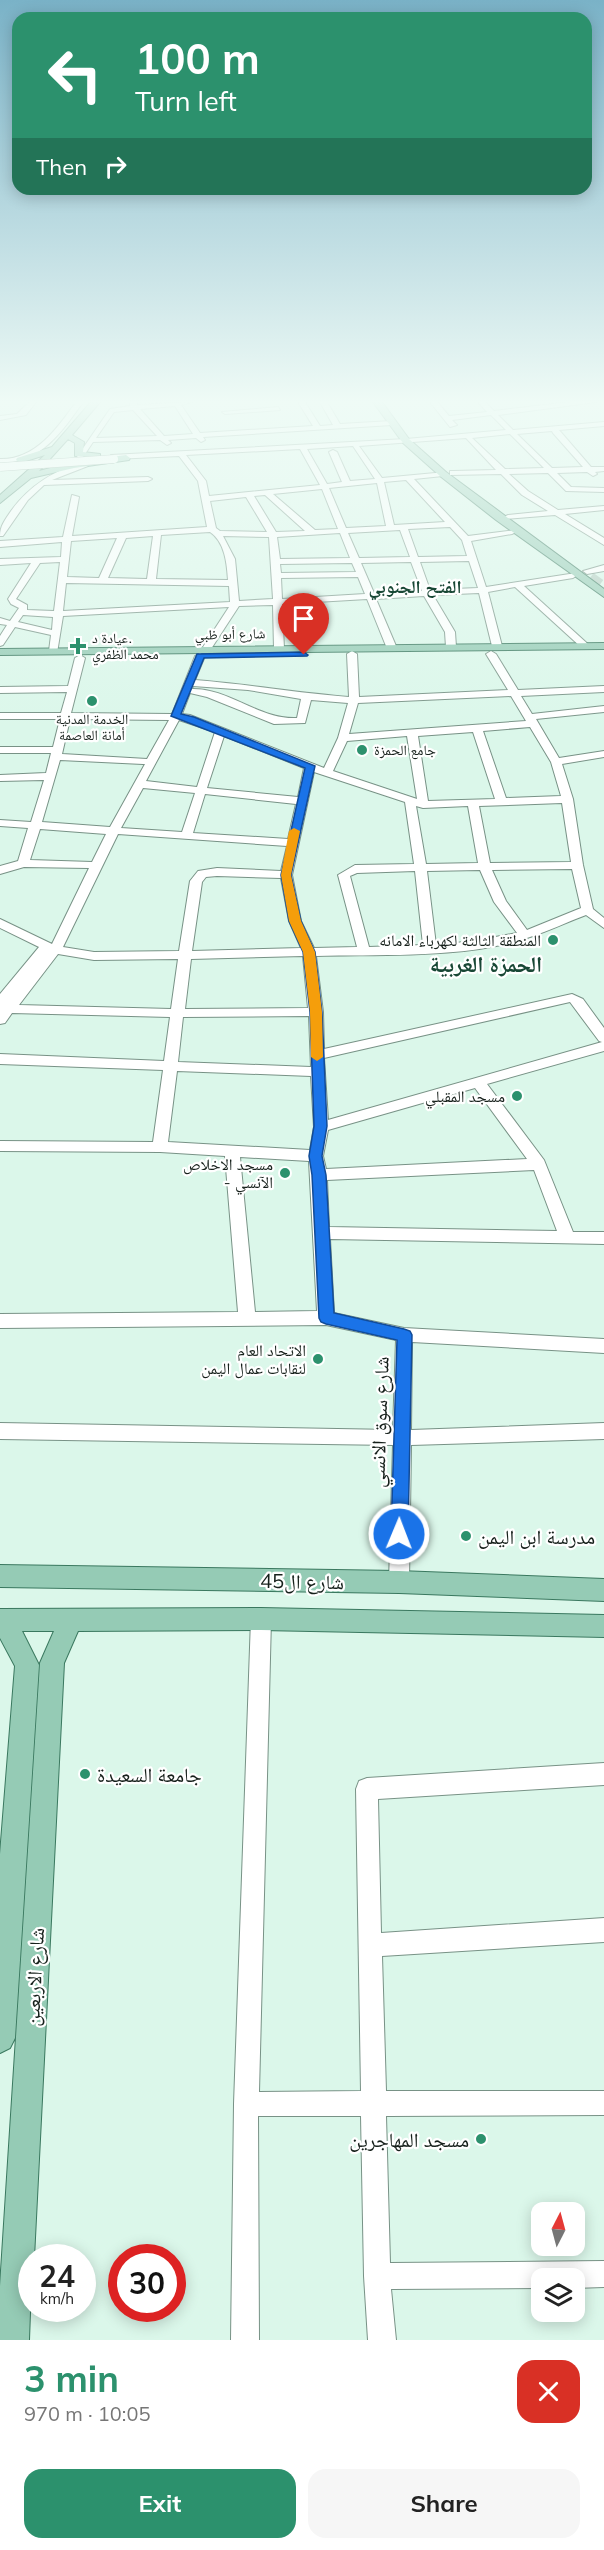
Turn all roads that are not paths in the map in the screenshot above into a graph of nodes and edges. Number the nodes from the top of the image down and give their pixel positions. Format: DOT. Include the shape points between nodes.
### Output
graph roads {
  1 [pos="15,511"];
  2 [pos="72,511"];
  3 [pos="209,511"];
  4 [pos="259,511"];
  5 [pos="288,511"];
  6 [pos="336,511"];
  7 [pos="387,511"];
  8 [pos="440,511"];
  9 [pos="494,511"];
  10 [pos="551,511"];
  11 [pos="572,511"];
  12 [pos="554,513"];
  13 [pos="503,518"];
  14 [pos="453,524"];
  15 [pos="403,527"];
  16 [pos="391,528"];
  17 [pos="344,530"];
  18 [pos="215,531"];
  19 [pos="157,532"];
  20 [pos="312,532"];
  21 [pos="513,532"];
  22 [pos="0,534"];
  23 [pos="123,535"];
  24 [pos="273,535"];
  25 [pos="67,539"];
  26 [pos="466,539"];
  27 [pos="604,543"];
  28 [pos="0,544"];
  29 [pos="473,558"];
  30 [pos="66,559"];
  31 [pos="37,560"];
  32 [pos="414,560"];
  33 [pos="357,561"];
  34 [pos="0,562"];
  35 [pos="276,562"];
  36 [pos="604,568"];
  37 [pos="362,574"];
  38 [pos="276,576"];
  39 [pos="583,576"];
  40 [pos="63,580"];
  41 [pos="102,581"];
  42 [pos="151,582"];
  43 [pos="232,583"];
  44 [pos="604,584"];
  45 [pos="518,585"];
  46 [pos="483,590"];
  47 [pos="427,593"];
  48 [pos="604,596"];
  49 [pos="371,597"];
  50 [pos="276,603"];
  51 [pos="235,605"];
  52 [pos="21,612"];
  53 [pos="57,614"];
  54 [pos="0,621"];
  55 [pos="12,625"];
  56 [pos="57,634"];
  57 [pos="0,643"];
  58 [pos="391,646"];
  59 [pos="585,646"];
  60 [pos="604,646"];
  61 [pos="451,647"];
  62 [pos="279,649"];
  63 [pos="492,650"];
  64 [pos="54,651"];
  65 [pos="0,652"];
  66 [pos="354,652"];
  67 [pos="604,652"];
  68 [pos="199,654"];
  69 [pos="0,658"];
  70 [pos="80,658"];
  71 [pos="188,687"];
  72 [pos="72,689"];
  73 [pos="604,689"];
  74 [pos="0,690"];
  75 [pos="516,694"];
  76 [pos="307,697"];
  77 [pos="354,700"];
  78 [pos="604,709"];
  79 [pos="0,716"];
  80 [pos="66,718"];
  81 [pos="170,718"];
  82 [pos="532,720"];
  83 [pos="0,721"];
  84 [pos="477,728"];
  85 [pos="220,731"];
  86 [pos="412,733"];
  87 [pos="344,738"];
  88 [pos="0,750"];
  89 [pos="56,753"];
  90 [pos="604,754"];
  91 [pos="143,761"];
  92 [pos="556,762"];
  93 [pos="310,766"];
  94 [pos="327,773"];
  95 [pos="51,776"];
  96 [pos="0,778"];
  97 [pos="140,784"];
  98 [pos="202,792"];
  99 [pos="567,799"];
  100 [pos="301,801"];
  101 [pos="410,802"];
  102 [pos="502,803"];
  103 [pos="473,804"];
  104 [pos="423,805"];
  105 [pos="0,823"];
  106 [pos="36,825"];
  107 [pos="111,830"];
  108 [pos="186,835"];
  109 [pos="292,843"];
  110 [pos="23,863"];
  111 [pos="89,865"];
  112 [pos="577,865"];
  113 [pos="485,867"];
  114 [pos="421,869"];
  115 [pos="0,870"];
  116 [pos="286,875"];
  117 [pos="587,910"];
  118 [pos="0,922"];
  119 [pos="604,924"];
  120 [pos="525,935"];
  121 [pos="50,948"];
  122 [pos="430,949"];
  123 [pos="364,951"];
  124 [pos="309,952"];
  125 [pos="183,955"];
  126 [pos="2,1011"];
  127 [pos="316,1012"];
  128 [pos="179,1013"];
  129 [pos="604,1038"];
  130 [pos="604,1046"];
  131 [pos="317,1055"];
  132 [pos="0,1059"];
  133 [pos="172,1065"];
  134 [pos="317,1072"];
  135 [pos="478,1082"];
  136 [pos="321,1126"];
  137 [pos="0,1146"];
  138 [pos="160,1147"];
  139 [pos="232,1152"];
  140 [pos="316,1156"];
  141 [pos="539,1164"];
  142 [pos="319,1175"];
  143 [pos="322,1233"];
  144 [pos="604,1238"];
  145 [pos="568,1239"];
  146 [pos="326,1318"];
  147 [pos="247,1319"];
  148 [pos="0,1321"];
  149 [pos="404,1335"];
  150 [pos="604,1347"];
  151 [pos="0,1431"];
  152 [pos="604,1431"];
  153 [pos="401,1438"];
  154 [pos="0,1576"];
  155 [pos="399,1582"];
  156 [pos="604,1590"];
  157 [pos="71,1619"];
  158 [pos="261,1619"];
  159 [pos="2,1620"];
  160 [pos="604,1626"];
  161 [pos="39,1664"];
  162 [pos="604,1774"];
  163 [pos="604,1930"];
  164 [pos="371,1945"];
  165 [pos="0,2038"];
  166 [pos="604,2103"];
  167 [pos="246,2104"];
  168 [pos="374,2104"];
  169 [pos="604,2274"];
  170 [pos="377,2276"];
  171 [pos="13,2340"];
  172 [pos="245,2340"];
  173 [pos="382,2340"];
  1 -- 22 [label="street"];
  2 -- 25 [label="street"];
  3 -- 18 [label="street"];
  4 -- 24 [label="street"];
  5 -- 20 [label="street"];
  6 -- 17 [label="street"];
  7 -- 16 [label="street"];
  8 -- 14 [label="street"];
  9 -- 13 [label="main road"];
  10 -- 12 [label="street"];
  11 -- 12 [label="street"];
  12 -- 13 [label="street"];
  12 -- 27 [label="street"];
  13 -- 21 [label="main road"];
  13 -- 39 [label="main road"];
  13 -- 39 [label="main road" via="539,540"];
  14 -- 15 [label="street"];
  14 -- 26 [label="street"];
  15 -- 16 [label="street"];
  15 -- 32 [label="street"];
  16 -- 17 [label="street"];
  17 -- 20 [label="street"];
  17 -- 33 [label="street"];
  18 -- 19 [label="street"];
  18 -- 24 [label="street"];
  18 -- 43 [label="street" via="231,559"];
  19 -- 23 [label="street"];
  19 -- 42 [label="street"];
  20 -- 24 [label="street"];
  21 -- 26 [label="street"];
  21 -- 39 [label="main road"];
  23 -- 25 [label="street"];
  23 -- 41 [label="street"];
  24 -- 35 [label="street"];
  25 -- 28 [label="street"];
  25 -- 30 [label="street"];
  26 -- 29 [label="street"];
  29 -- 32 [label="street"];
  29 -- 46 [label="street"];
  30 -- 31 [label="street"];
  30 -- 40 [label="street"];
  31 -- 34 [label="street"];
  31 -- 52 [label="street" via="12,599 23,605"];
  32 -- 33 [label="street"];
  32 -- 47 [label="street"];
  33 -- 35 [label="street"];
  33 -- 37 [label="street"];
  35 -- 38 [label="street"];
  36 -- 39 [label="street"];
  37 -- 38 [label="street"];
  37 -- 49 [label="street"];
  38 -- 50 [label="street"];
  39 -- 44 [label="main road"];
  39 -- 45 [label="street"];
  39 -- 48 [label="main road"];
  40 -- 41 [label="street"];
  40 -- 53 [label="street"];
  41 -- 42 [label="street"];
  42 -- 43 [label="street"];
  43 -- 51 [label="street"];
  45 -- 46 [label="street"];
  45 -- 59 [label="street"];
  46 -- 47 [label="street"];
  46 -- 63 [label="street"];
  47 -- 49 [label="street"];
  47 -- 61 [label="street" via="450,632"];
  49 -- 50 [label="street"];
  49 -- 58 [label="street"];
  50 -- 51 [label="street"];
  50 -- 62 [label="street"];
  51 -- 53 [label="street"];
  51 -- 68 [label="street"];
  52 -- 53 [label="street"];
  52 -- 55 [label="street"];
  53 -- 56 [label="street"];
  54 -- 55 [label="street"];
  55 -- 56 [label="street"];
  55 -- 57 [label="street"];
  56 -- 64 [label="street"];
  58 -- 61 [label="main road, شارع أبو ظبي"];
  58 -- 66 [label="main road, شارع أبو ظبي"];
  59 -- 60 [label="main road, شارع أبو ظبي"];
  59 -- 63 [label="main road, شارع أبو ظبي"];
  61 -- 63 [label="main road, شارع أبو ظبي"];
  62 -- 66 [label="main road, شارع أبو ظبي"];
  62 -- 68 [label="main road, شارع أبو ظبي"];
  63 -- 66 [label="main road, شارع أبو ظبي"];
  63 -- 67 [label="main road, شارع أبو ظبي"];
  63 -- 75 [label="street"];
  64 -- 65 [label="main road, شارع أبو ظبي"];
  64 -- 68 [label="main road, شارع أبو ظبي"];
  66 -- 68 [label="main road, شارع أبو ظبي"];
  66 -- 77 [label="street"];
  68 -- 70 [label="main road, شارع أبو ظبي"];
  68 -- 71 [label="street"];
  68 -- 81 [label="street"];
  69 -- 70 [label="main road, شارع أبو ظبي"];
  70 -- 72 [label="street"];
  71 -- 76 [label="street" via="248,687"];
  71 -- 76 [label="street" via="278,722 301,721"];
  71 -- 81 [label="street"];
  72 -- 74 [label="street"];
  72 -- 80 [label="street"];
  73 -- 75 [label="street"];
  75 -- 77 [label="street"];
  75 -- 82 [label="street"];
  76 -- 77 [label="street"];
  77 -- 87 [label="street"];
  78 -- 82 [label="street"];
  79 -- 80 [label="street"];
  80 -- 81 [label="street"];
  80 -- 83 [label="street"];
  80 -- 89 [label="street"];
  81 -- 85 [label="street" via="190,718"];
  81 -- 91 [label="street"];
  81 -- 97 [label="street"];
  82 -- 84 [label="street"];
  82 -- 92 [label="street"];
  84 -- 86 [label="street"];
  84 -- 102 [label="street"];
  85 -- 93 [label="street"];
  85 -- 98 [label="street"];
  86 -- 87 [label="street"];
  86 -- 104 [label="street"];
  87 -- 94 [label="street"];
  88 -- 89 [label="street"];
  89 -- 91 [label="street"];
  89 -- 95 [label="street"];
  90 -- 92 [label="street"];
  91 -- 107 [label="street"];
  92 -- 99 [label="street"];
  93 -- 94 [label="street"];
  93 -- 100 [label="street"];
  94 -- 101 [label="street"];
  95 -- 96 [label="street"];
  95 -- 106 [label="street"];
  97 -- 98 [label="street"];
  97 -- 107 [label="street"];
  98 -- 100 [label="street"];
  98 -- 108 [label="street"];
  99 -- 102 [label="street"];
  99 -- 112 [label="street"];
  100 -- 109 [label="street"];
  101 -- 104 [label="street"];
  101 -- 114 [label="street"];
  102 -- 103 [label="street"];
  103 -- 104 [label="street"];
  103 -- 113 [label="street"];
  105 -- 106 [label="street"];
  106 -- 107 [label="street"];
  106 -- 110 [label="street"];
  107 -- 108 [label="street"];
  107 -- 111 [label="street"];
  107 -- 121 [label="street"];
  108 -- 109 [label="street"];
  109 -- 116 [label="street"];
  110 -- 111 [label="street"];
  110 -- 115 [label="street"];
  111 -- 121 [label="street"];
  112 -- 113 [label="street"];
  112 -- 117 [label="street"];
  113 -- 114 [label="street"];
  113 -- 120 [label="street" via="500,902"];
  114 -- 122 [label="street"];
  114 -- 123 [label="street" via="356,869 344,875"];
  116 -- 124 [label="street" via="295,921"];
  116 -- 125 [label="street" via="202,874 196,881"];
  117 -- 119 [label="street"];
  117 -- 120 [label="street"];
  118 -- 121 [label="street"];
  120 -- 122 [label="street"];
  121 -- 125 [label="street" via="94,956"];
  121 -- 126 [label="street"];
  122 -- 123 [label="street"];
  123 -- 124 [label="street"];
  124 -- 125 [label="street"];
  124 -- 127 [label="street"];
  125 -- 128 [label="street"];
  126 -- 128 [label="street"];
  127 -- 128 [label="street"];
  127 -- 131 [label="street"];
  128 -- 133 [label="street"];
  129 -- 131 [label="street" via="572,998"];
  130 -- 135 [label="street"];
  131 -- 134 [label="street"];
  132 -- 133 [label="street"];
  133 -- 134 [label="street"];
  133 -- 138 [label="street"];
  134 -- 136 [label="street"];
  135 -- 136 [label="street"];
  135 -- 141 [label="street"];
  136 -- 140 [label="street"];
  137 -- 138 [label="street"];
  138 -- 139 [label="street"];
  139 -- 140 [label="street"];
  139 -- 147 [label="street"];
  140 -- 142 [label="street"];
  141 -- 142 [label="street"];
  141 -- 145 [label="street"];
  142 -- 143 [label="street"];
  143 -- 145 [label="street"];
  143 -- 146 [label="street"];
  144 -- 145 [label="street"];
  146 -- 147 [label="street"];
  146 -- 149 [label="street"];
  147 -- 148 [label="street"];
  149 -- 150 [label="street"];
  149 -- 153 [label="street, شارع سوق الانسي"];
  151 -- 153 [label="street"];
  152 -- 153 [label="street"];
  153 -- 155 [label="street, شارع سوق الانسي"];
  154 -- 155 [label="main road, شارع ال45"];
  155 -- 156 [label="main road, شارع ال45"];
  157 -- 158 [label="main road"];
  157 -- 159 [label="main road"];
  157 -- 161 [label="main road, شارع الاربعين"];
  158 -- 160 [label="main road"];
  158 -- 167 [label="street"];
  159 -- 161 [label="main road"];
  161 -- 165 [label="main road, شارع الاربعين"];
  161 -- 171 [label="main road, شارع الاربعين"];
  162 -- 164 [label="street" via="367,1789"];
  163 -- 164 [label="street"];
  164 -- 168 [label="street"];
  166 -- 168 [label="street"];
  167 -- 168 [label="street"];
  167 -- 172 [label="street"];
  168 -- 170 [label="street"];
  169 -- 170 [label="street"];
  170 -- 173 [label="street"];
}
